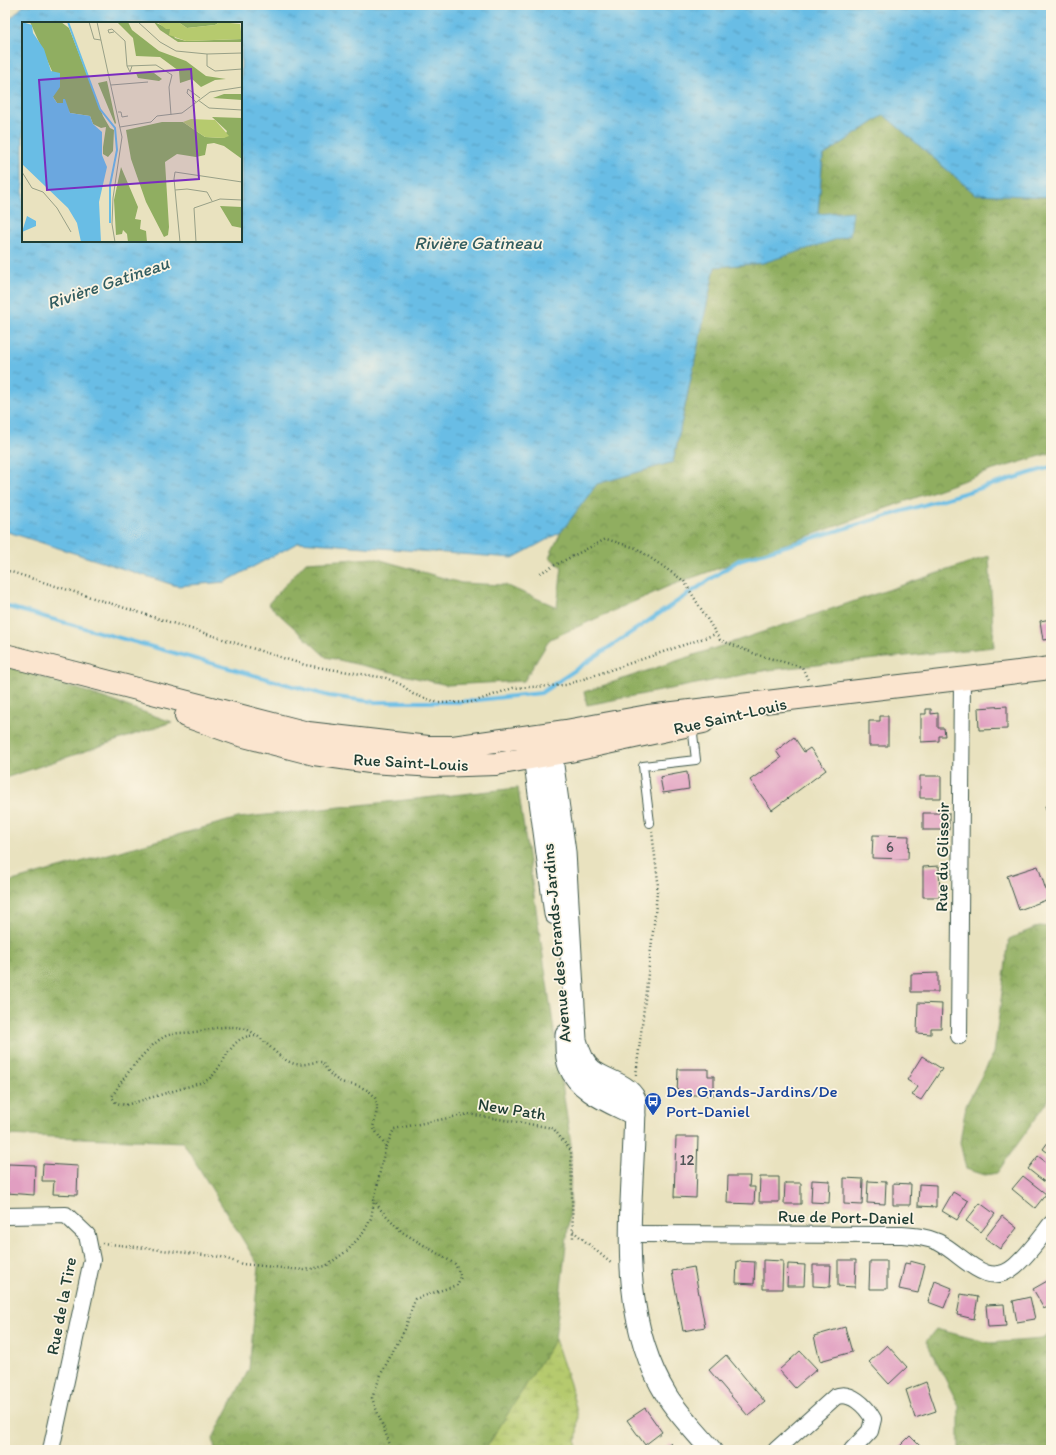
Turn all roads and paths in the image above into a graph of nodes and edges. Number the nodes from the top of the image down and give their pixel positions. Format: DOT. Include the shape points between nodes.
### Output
graph roads {
  1 [pos="5,570"];
  2 [pos="540,573"];
  3 [pos="716,634"];
  4 [pos="5,655"];
  5 [pos="1051,668"];
  6 [pos="962,678"];
  7 [pos="816,697"];
  8 [pos="692,724"];
  9 [pos="542,745"];
  10 [pos="650,823"];
  11 [pos="256,1036"];
  12 [pos="959,1036"];
  13 [pos="635,1078"];
  14 [pos="386,1147"];
  15 [pos="374,1200"];
  16 [pos="5,1216"];
  17 [pos="1051,1224"];
  18 [pos="573,1231"];
  19 [pos="631,1234"];
  20 [pos="573,1239"];
  21 [pos="89,1241"];
  22 [pos="612,1264"];
  23 [pos="51,1450"];
  24 [pos="392,1450"];
  25 [pos="711,1450"];
  26 [pos="776,1450"];
  27 [pos="852,1450"];
  1 -- 3 [label="path" via="305,664 386,678 402,685 413,694 439,703 473,702 513,688 566,685"];
  2 -- 3 [label="path" via="606,539 636,548 684,581"];
  3 -- 7 [label="path" via="720,640 758,655 802,667"];
  4 -- 9 [label="main road, Rue Saint-Louis" via="38,664 240,735 314,754 370,762 435,766 496,764"];
  5 -- 6 [label="main road, Rue Saint-Louis"];
  6 -- 7 [label="main road, Rue Saint-Louis"];
  6 -- 12 [label="street, Rue du Glissoir"];
  7 -- 8 [label="main road, Rue Saint-Louis"];
  7 -- 9 [label="main road, Rue Saint-Louis" via="648,716"];
  8 -- 9 [label="main road, Rue Saint-Louis"];
  8 -- 10 [label="lane" via="696,760 643,766"];
  9 -- 19 [label="street, Avenue des Grands-Jardins" via="549,857 561,963 568,1060 575,1076 585,1087 635,1115"];
  10 -- 13 [label="path" via="658,881"];
  11 -- 11 [label="path" via="247,1030 226,1027 163,1037 123,1079 112,1097 116,1103 126,1105 200,1083 209,1078 237,1043 247,1037"];
  11 -- 14 [label="path" via="294,1064 322,1062 326,1070 338,1081 366,1088 376,1097 378,1111 373,1127"];
  14 -- 15 [label="path"];
  14 -- 18 [label="path, New Path" via="394,1129 468,1114 553,1128 571,1152"];
  15 -- 21 [label="path" via="371,1218 364,1232 348,1250 326,1266 304,1270 242,1264 222,1257"];
  15 -- 24 [label="path" via="402,1232 455,1264 461,1277 457,1285 415,1299 405,1329 382,1372 372,1398"];
  16 -- 21 [label="street, Rue de la Tire" via="66,1214 87,1235"];
  17 -- 19 [label="street, Rue de Port-Daniel" via="1014,1267 994,1274 973,1268 949,1248 920,1236"];
  18 -- 20 [label="path, New Path"];
  18 -- 22 [label="path"];
  19 -- 25 [label="street, Avenue des Grands-Jardins" via="631,1282 640,1338 667,1396"];
  21 -- 23 [label="street, Rue de la Tire" via="92,1260"];
  26 -- 27 [label="street" via="840,1395 852,1397 873,1419 870,1431"];
}
